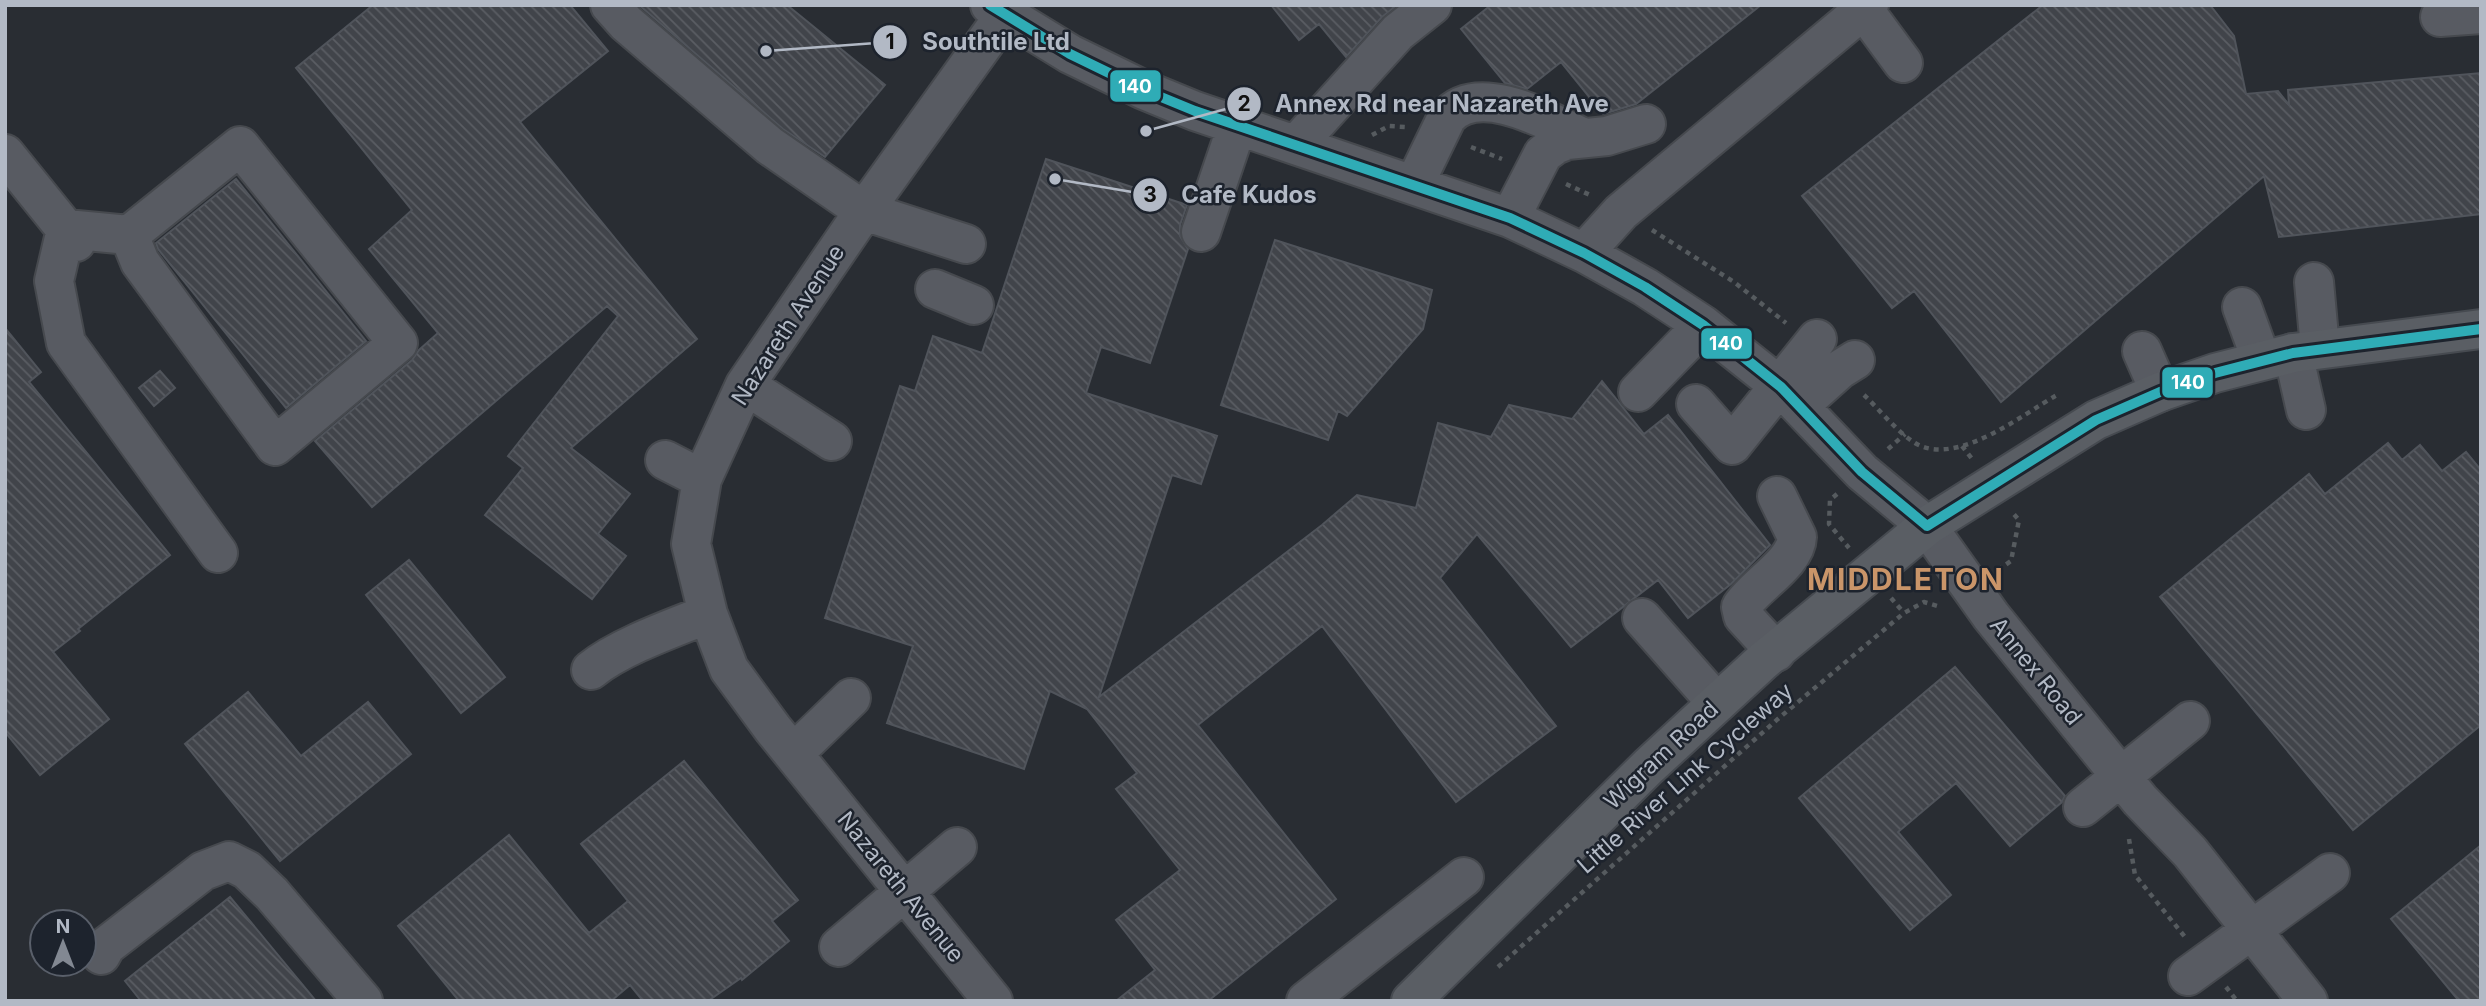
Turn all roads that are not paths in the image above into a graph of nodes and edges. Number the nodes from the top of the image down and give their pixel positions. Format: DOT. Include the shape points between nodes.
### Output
graph roads {
  1 [pos="610,5"];
  2 [pos="1432,5"];
  3 [pos="1866,8"];
  4 [pos="997,9"];
  5 [pos="2481,14"];
  6 [pos="2441,17"];
  7 [pos="1903,63"];
  8 [pos="1647,124"];
  9 [pos="1237,125"];
  10 [pos="1584,138"];
  11 [pos="1296,145"];
  12 [pos="5,154"];
  13 [pos="1413,185"];
  14 [pos="864,211"];
  15 [pos="1510,218"];
  16 [pos="1201,232"];
  17 [pos="71,235"];
  18 [pos="129,235"];
  19 [pos="966,244"];
  20 [pos="1584,253"];
  21 [pos="2314,282"];
  22 [pos="935,289"];
  23 [pos="974,305"];
  24 [pos="2242,307"];
  25 [pos="1703,325"];
  26 [pos="2481,329"];
  27 [pos="1817,339"];
  28 [pos="2142,351"];
  29 [pos="2291,353"];
  30 [pos="1855,360"];
  31 [pos="744,386"];
  32 [pos="1638,391"];
  33 [pos="2160,391"];
  34 [pos="1790,396"];
  35 [pos="1696,404"];
  36 [pos="2306,410"];
  37 [pos="832,441"];
  38 [pos="665,460"];
  39 [pos="702,479"];
  40 [pos="1777,496"];
  41 [pos="1927,526"];
  42 [pos="218,553"];
  43 [pos="708,614"];
  44 [pos="1642,618"];
  45 [pos="1776,652"];
  46 [pos="591,670"];
  47 [pos="851,698"];
  48 [pos="1717,703"];
  49 [pos="2190,721"];
  50 [pos="794,753"];
  51 [pos="2120,777"];
  52 [pos="2083,807"];
  53 [pos="957,847"];
  54 [pos="2330,873"];
  55 [pos="1464,877"];
  56 [pos="905,891"];
  57 [pos="2252,930"];
  58 [pos="838,947"];
  59 [pos="101,954"];
  60 [pos="2188,976"];
  61 [pos="363,1001"];
  62 [pos="993,1001"];
  63 [pos="1306,1001"];
  64 [pos="1411,1001"];
  65 [pos="2308,1001"];
  1 -- 14 [label="street" via="770,146"];
  2 -- 11 [label="street" via="1398,32"];
  3 -- 7 [label="street"];
  3 -- 20 [label="street" via="1784,95 1621,212"];
  4 -- 9 [label="street, Annex Road" via="1070,54 1144,90"];
  4 -- 14 [label="street, Nazareth Avenue"];
  5 -- 6 [label="street"];
  8 -- 10 [label="street"];
  9 -- 11 [label="street, Annex Road"];
  9 -- 16 [label="street"];
  10 -- 13 [label="street" via="1510,104 1470,102 1451,111"];
  10 -- 15 [label="street" via="1567,140 1543,154"];
  11 -- 13 [label="street, Annex Road"];
  12 -- 17 [label="street"];
  13 -- 15 [label="street, Annex Road"];
  14 -- 19 [label="street"];
  14 -- 31 [label="street, Nazareth Avenue"];
  15 -- 20 [label="street, Annex Road"];
  17 -- 18 [label="street"];
  17 -- 42 [label="street" via="54,281 66,343"];
  18 -- 18 [label="street" via="140,262 275,446 398,343 240,146"];
  20 -- 25 [label="street, Annex Road"];
  21 -- 29 [label="street" via="2315,322"];
  22 -- 23 [label="street"];
  24 -- 29 [label="street"];
  25 -- 32 [label="street"];
  25 -- 34 [label="street, Annex Road"];
  26 -- 29 [label="main road, Wigram Road"];
  27 -- 34 [label="street"];
  28 -- 33 [label="street"];
  29 -- 33 [label="main road, Wigram Road"];
  29 -- 36 [label="street"];
  30 -- 34 [label="street"];
  31 -- 37 [label="street"];
  31 -- 39 [label="street, Nazareth Avenue"];
  33 -- 41 [label="main road, Wigram Road" via="2096,420"];
  34 -- 35 [label="street" via="1732,445"];
  34 -- 41 [label="street, Annex Road" via="1862,472"];
  38 -- 39 [label="street"];
  39 -- 43 [label="street, Nazareth Avenue" via="691,544"];
  40 -- 45 [label="street" via="1797,544 1741,607 1743,616"];
  41 -- 45 [label="main road, Wigram Road"];
  41 -- 51 [label="street, Annex Road" via="1990,614"];
  43 -- 46 [label="street"];
  43 -- 50 [label="street, Nazareth Avenue" via="729,669"];
  44 -- 48 [label="street"];
  45 -- 48 [label="main road, Wigram Road"];
  47 -- 50 [label="street"];
  48 -- 64 [label="main road, Wigram Road" via="1586,825"];
  49 -- 51 [label="street"];
  50 -- 56 [label="street, Nazareth Avenue"];
  51 -- 52 [label="street"];
  51 -- 57 [label="street, Annex Road" via="2190,852"];
  53 -- 56 [label="street"];
  54 -- 57 [label="street"];
  55 -- 63 [label="street"];
  56 -- 58 [label="street"];
  56 -- 62 [label="street, Nazareth Avenue"];
  57 -- 60 [label="street"];
  57 -- 65 [label="street, Annex Road"];
  59 -- 61 [label="street" via="203,871 229,861 247,870 272,894"];
}
